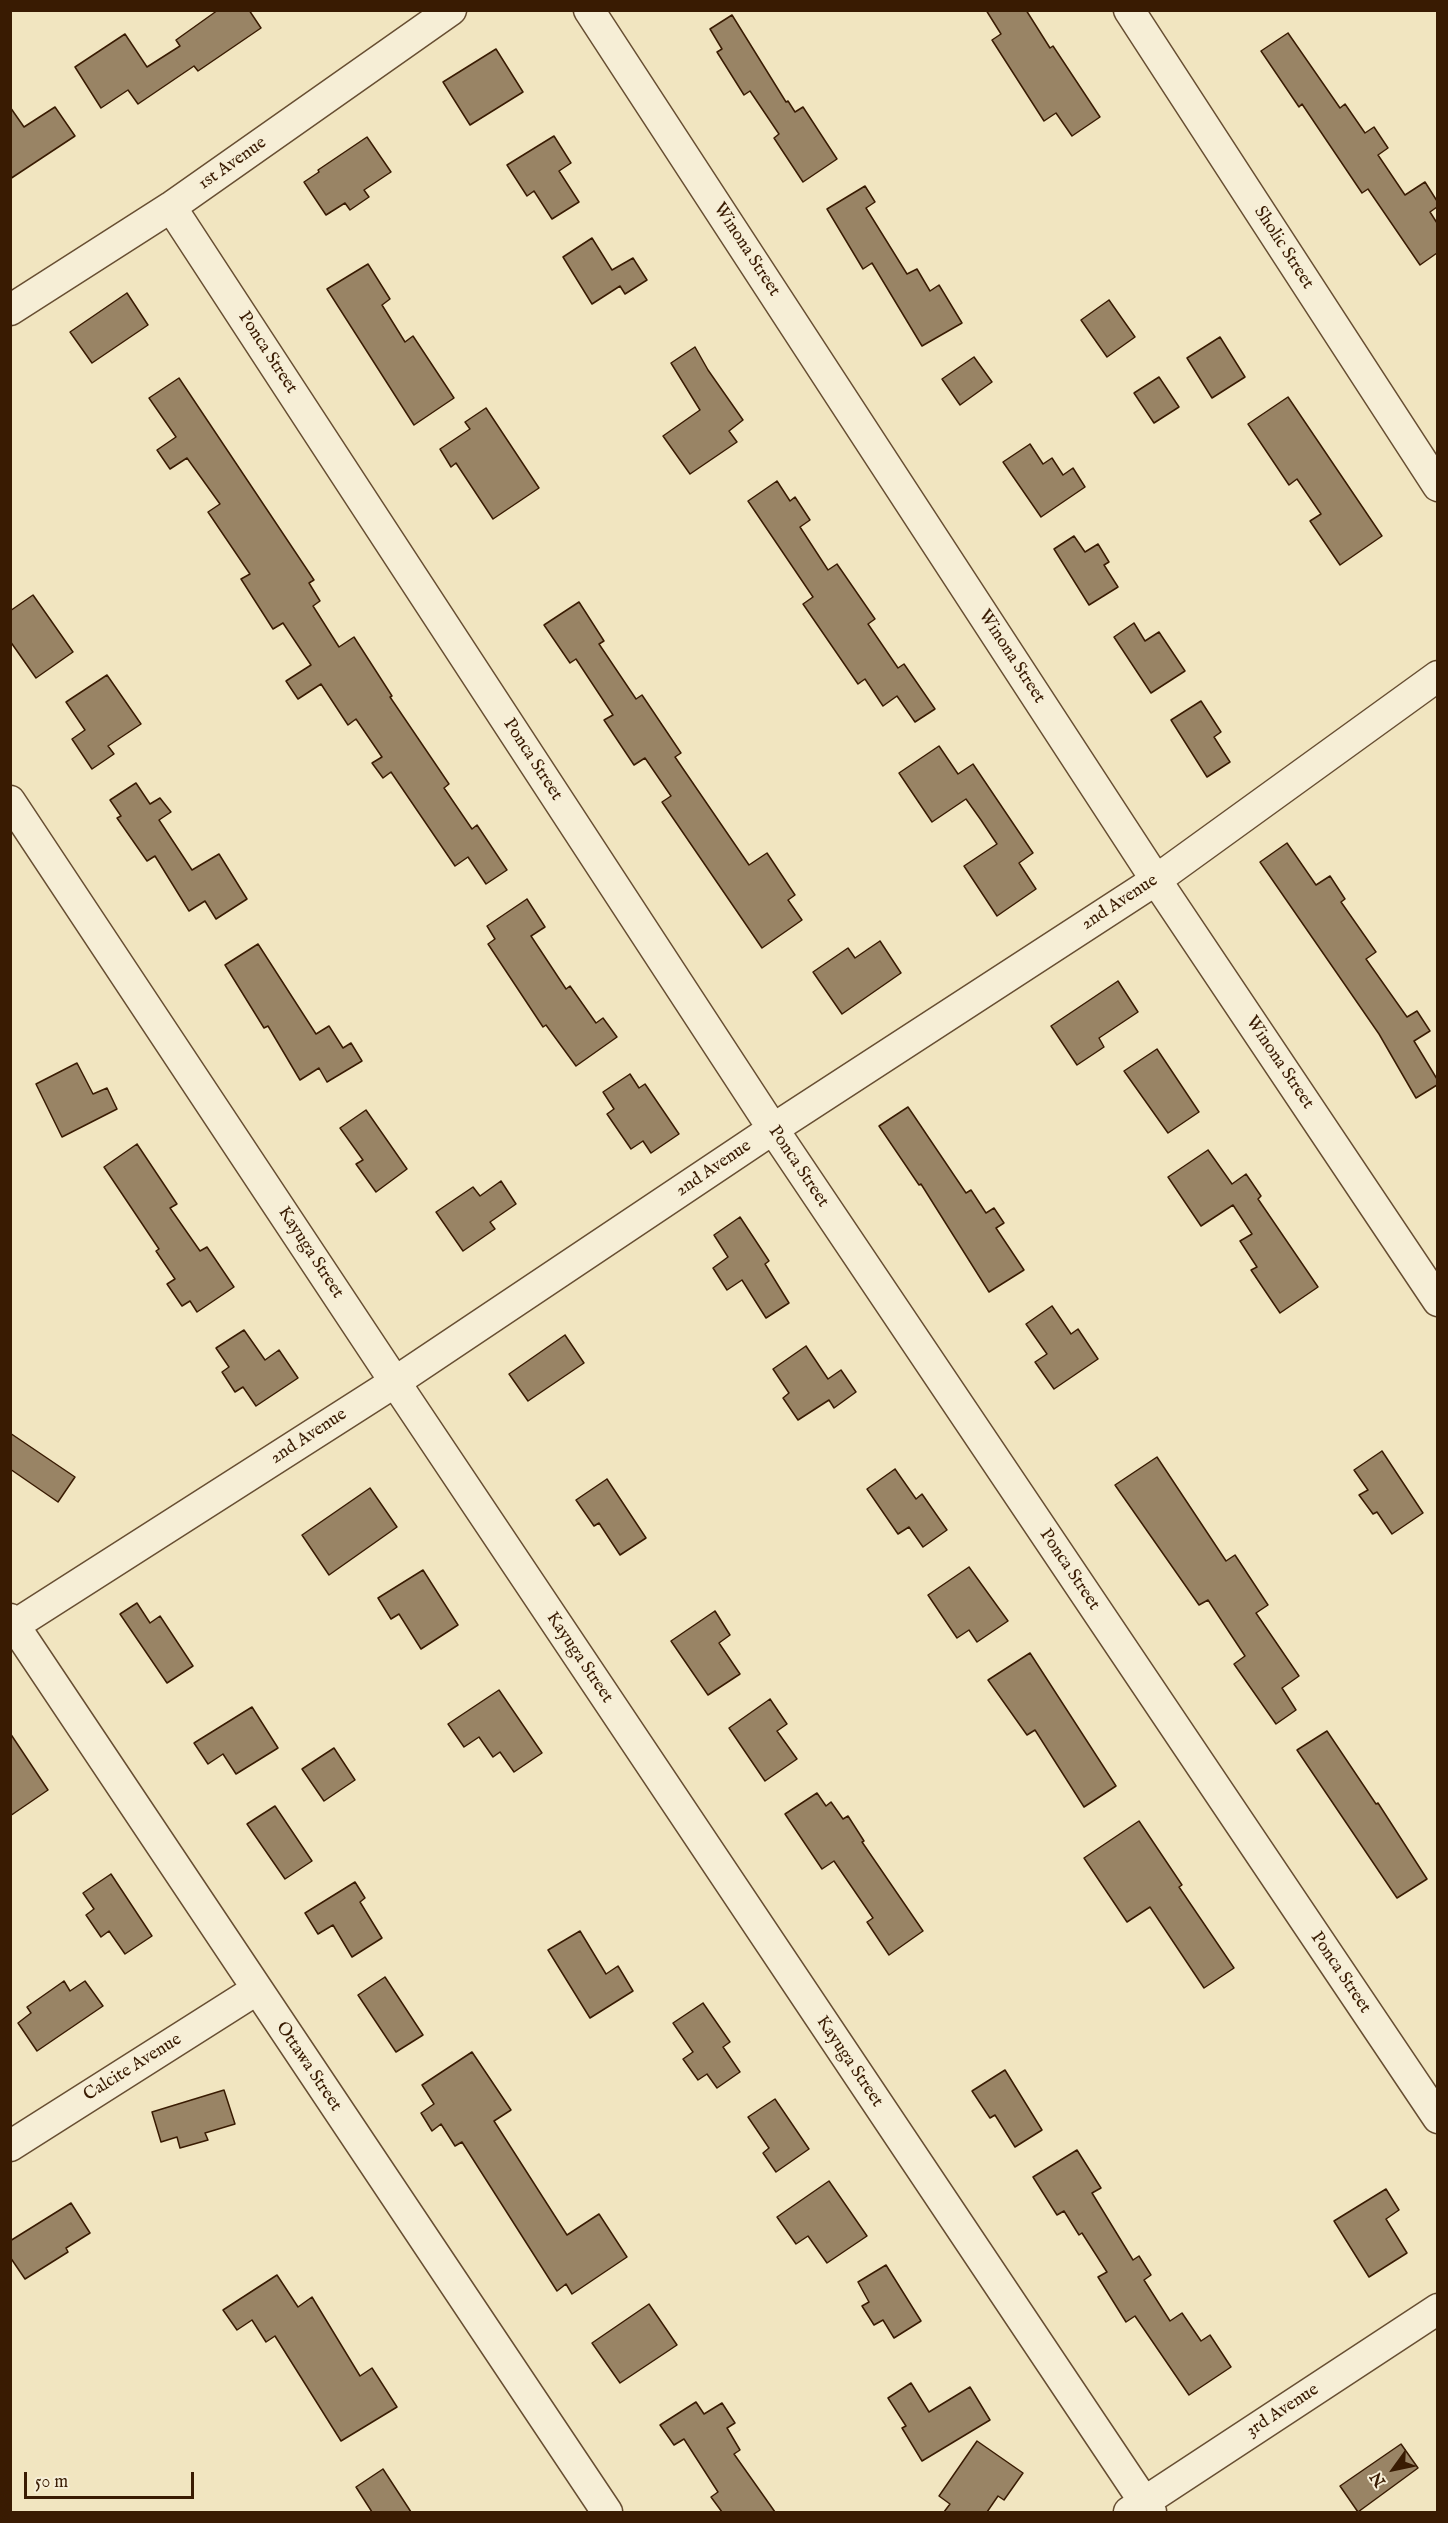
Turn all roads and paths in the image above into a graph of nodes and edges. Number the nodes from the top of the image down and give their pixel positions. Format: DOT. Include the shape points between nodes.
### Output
graph roads {
  1 [pos="451,10"];
  2 [pos="590,10"];
  3 [pos="1129,10"];
  4 [pos="171,207"];
  5 [pos="10,310"];
  6 [pos="1437,486"];
  7 [pos="1437,676"];
  8 [pos="10,801"];
  9 [pos="1156,880"];
  10 [pos="773,1129"];
  11 [pos="1437,1301"];
  12 [pos="395,1382"];
  13 [pos="12,1624"];
  14 [pos="256,1990"];
  15 [pos="1437,2118"];
  16 [pos="10,2146"];
  17 [pos="1437,2309"];
  18 [pos="1141,2509"];
  19 [pos="607,2512"];
  1 -- 4 [label="street, 1st Avenue"];
  2 -- 9 [label="street, Winona Street"];
  3 -- 6 [label="street, Sholic Street"];
  4 -- 5 [label="street, 1st Avenue"];
  4 -- 10 [label="street, Ponca Street"];
  7 -- 9 [label="street, 2nd Avenue"];
  8 -- 12 [label="street, Kayuga Street"];
  9 -- 10 [label="street, 2nd Avenue"];
  9 -- 11 [label="street, Winona Street"];
  10 -- 12 [label="street, 2nd Avenue"];
  10 -- 15 [label="street, Ponca Street"];
  12 -- 13 [label="street, 2nd Avenue"];
  12 -- 18 [label="street, Kayuga Street"];
  13 -- 14 [label="street, Ottawa Street"];
  14 -- 16 [label="street, Calcite Avenue"];
  14 -- 19 [label="street, Ottawa Street"];
  17 -- 18 [label="street, 3rd Avenue"];
}
